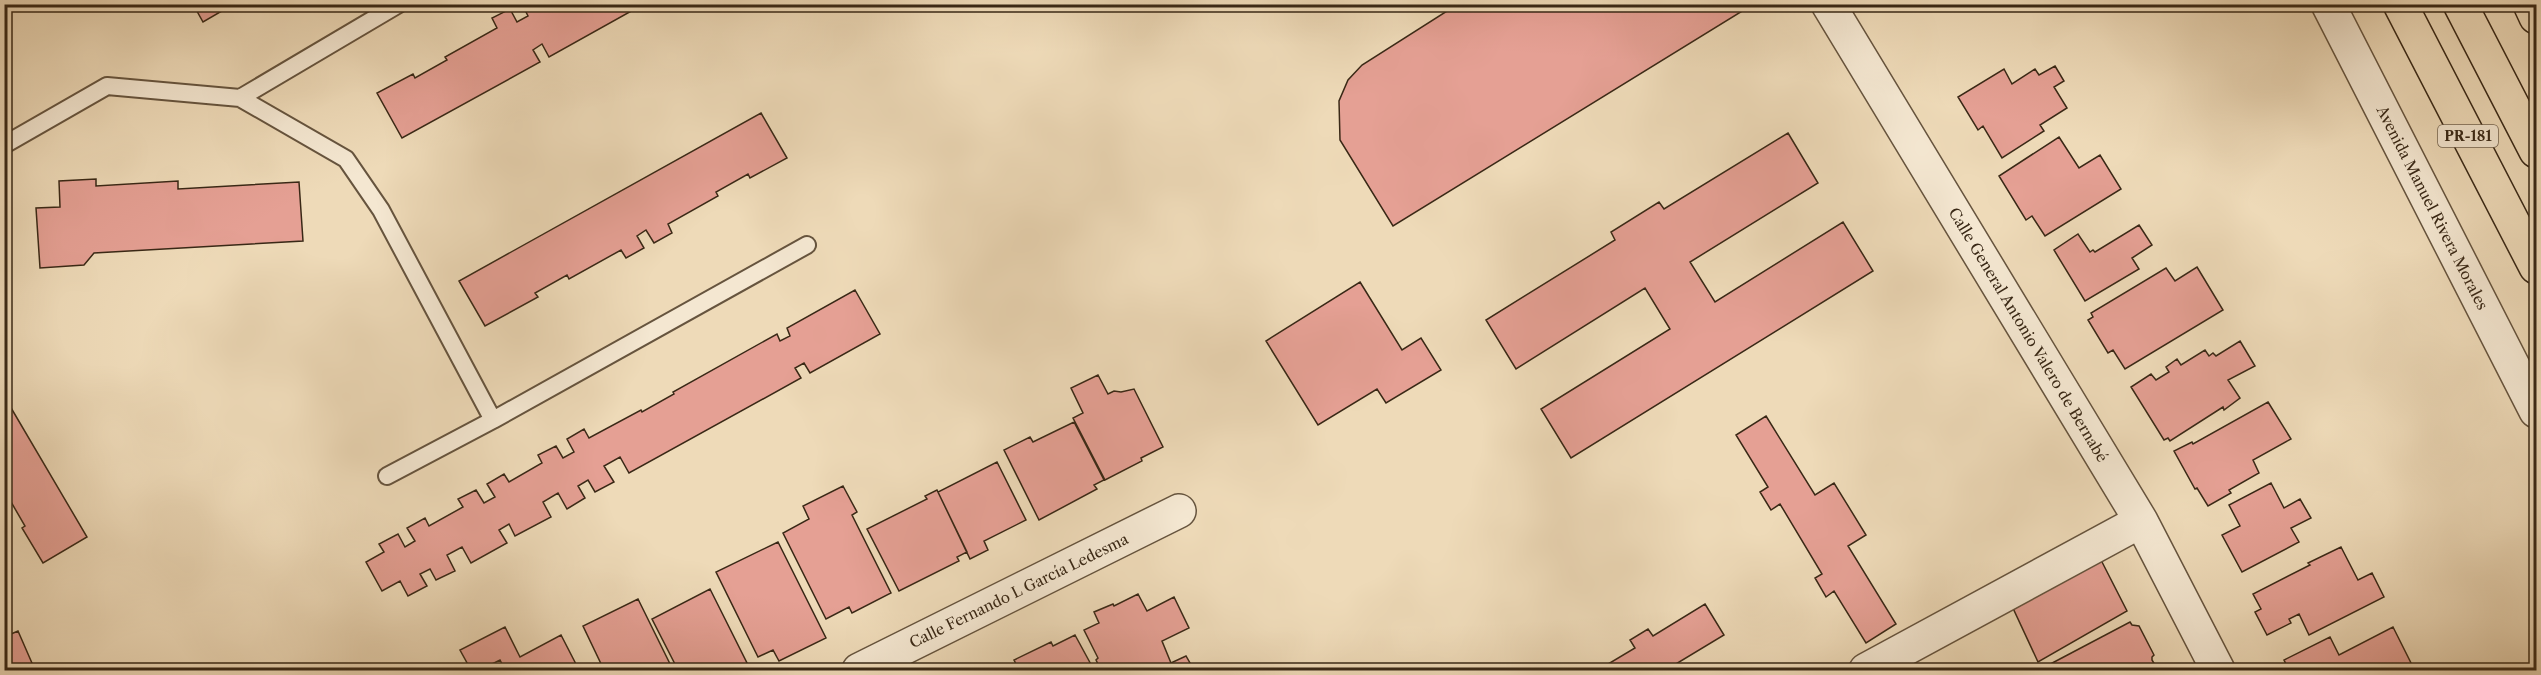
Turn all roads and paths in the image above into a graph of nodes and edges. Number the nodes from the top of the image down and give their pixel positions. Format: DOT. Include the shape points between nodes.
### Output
graph roads {
  1 [pos="399,4"];
  2 [pos="1828,4"];
  3 [pos="2328,4"];
  4 [pos="2400,4"];
  5 [pos="2460,4"];
  6 [pos="2530,4"];
  7 [pos="2536,17"];
  8 [pos="240,98"];
  9 [pos="4,145"];
  10 [pos="2536,151"];
  11 [pos="807,245"];
  12 [pos="2536,267"];
  13 [pos="2536,411"];
  14 [pos="493,420"];
  15 [pos="387,476"];
  16 [pos="1179,511"];
  17 [pos="2141,521"];
  18 [pos="859,670"];
  19 [pos="1866,670"];
  20 [pos="2218,670"];
  1 -- 8 [label="lane"];
  2 -- 17 [label="street, Calle General Antonio Valero de Bernabé"];
  3 -- 13 [label="street, Avenida Manuel Rivera Morales"];
  4 -- 12 [label="highway, PR-181"];
  5 -- 10 [label="highway, PR-181"];
  6 -- 7 [label="highway"];
  8 -- 9 [label="lane" via="107,86"];
  8 -- 14 [label="lane" via="345,159 381,210"];
  11 -- 14 [label="lane"];
  14 -- 15 [label="lane"];
  16 -- 18 [label="street, Calle Fernando L García Ledesma"];
  17 -- 19 [label="street"];
  17 -- 20 [label="street, Calle General Antonio Valero de Bernabé"];
}
